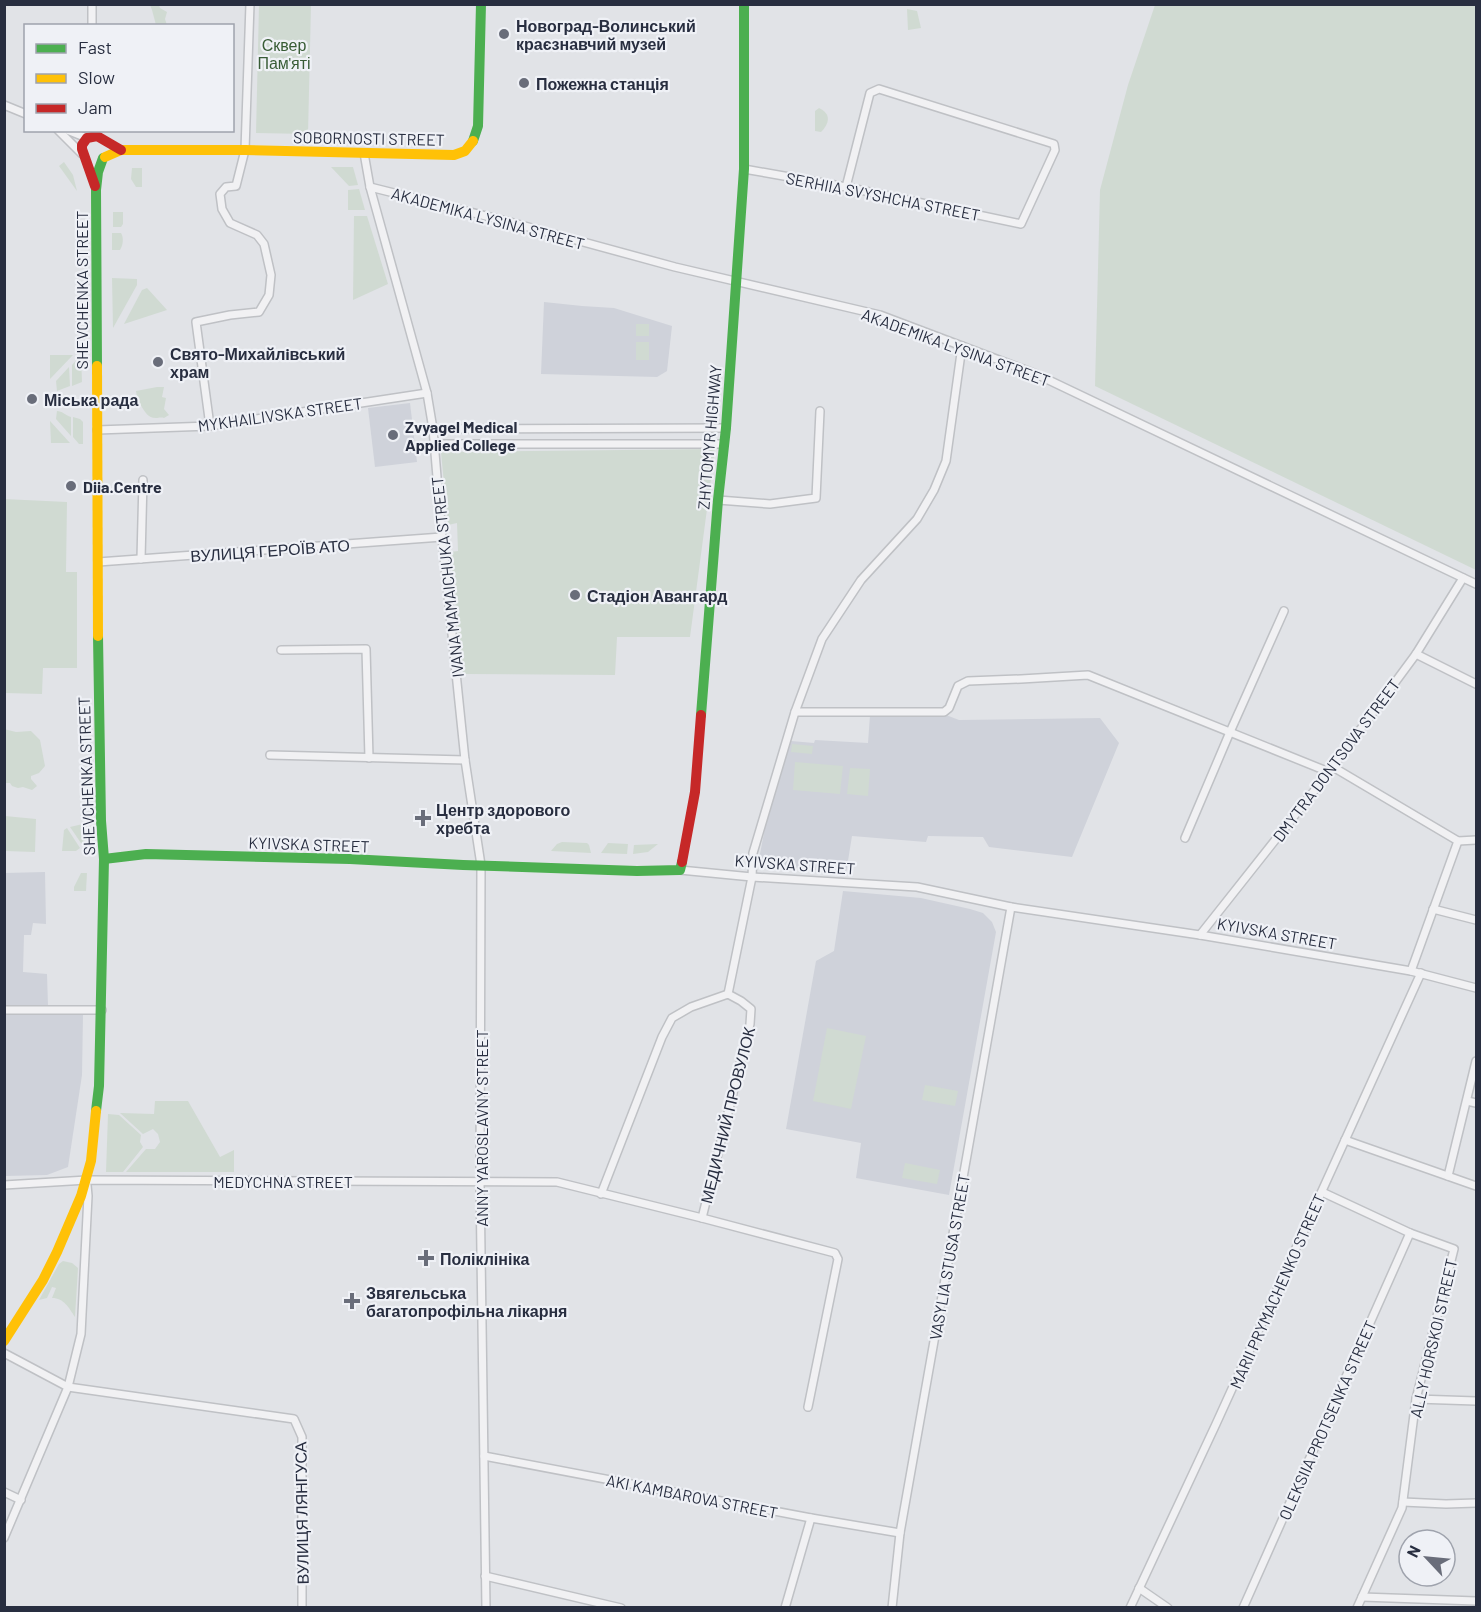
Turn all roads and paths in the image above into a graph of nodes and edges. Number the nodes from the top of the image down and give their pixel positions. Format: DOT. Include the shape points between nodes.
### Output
graph roads {
  1 [pos="92,4"];
  2 [pos="250,4"];
  3 [pos="481,4"];
  4 [pos="744,4"];
  5 [pos="92,24"];
  6 [pos="4,105"];
  7 [pos="24,113"];
  8 [pos="60,132"];
  9 [pos="76,132"];
  10 [pos="95,136"];
  11 [pos="120,150"];
  12 [pos="245,150"];
  13 [pos="364,153"];
  14 [pos="84,156"];
  15 [pos="104,158"];
  16 [pos="744,168"];
  17 [pos="370,187"];
  18 [pos="846,187"];
  19 [pos="96,190"];
  20 [pos="736,281"];
  21 [pos="962,346"];
  22 [pos="427,393"];
  23 [pos="820,411"];
  24 [pos="210,426"];
  25 [pos="726,428"];
  26 [pos="433,429"];
  27 [pos="97,430"];
  28 [pos="434,444"];
  29 [pos="724,444"];
  30 [pos="143,480"];
  31 [pos="718,500"];
  32 [pos="441,537"];
  33 [pos="141,559"];
  34 [pos="98,562"];
  35 [pos="1463,578"];
  36 [pos="1476,584"];
  37 [pos="1284,611"];
  38 [pos="281,650"];
  39 [pos="1416,654"];
  40 [pos="1476,684"];
  41 [pos="795,712"];
  42 [pos="1230,732"];
  43 [pos="270,755"];
  44 [pos="369,758"];
  45 [pos="465,760"];
  46 [pos="1331,770"];
  47 [pos="1185,838"];
  48 [pos="1476,840"];
  49 [pos="1458,841"];
  50 [pos="104,859"];
  51 [pos="480,865"];
  52 [pos="680,870"];
  53 [pos="752,877"];
  54 [pos="1011,907"];
  55 [pos="1433,909"];
  56 [pos="1476,920"];
  57 [pos="1200,935"];
  58 [pos="1411,971"];
  59 [pos="1421,973"];
  60 [pos="1476,988"];
  61 [pos="728,994"];
  62 [pos="4,1010"];
  63 [pos="102,1010"];
  64 [pos="1476,1061"];
  65 [pos="1467,1101"];
  66 [pos="1476,1103"];
  67 [pos="1345,1140"];
  68 [pos="1448,1176"];
  69 [pos="87,1180"];
  70 [pos="480,1182"];
  71 [pos="4,1185"];
  72 [pos="1476,1186"];
  73 [pos="1322,1192"];
  74 [pos="601,1194"];
  75 [pos="702,1218"];
  76 [pos="1410,1233"];
  77 [pos="4,1341"];
  78 [pos="4,1353"];
  79 [pos="68,1387"];
  80 [pos="1416,1399"];
  81 [pos="1476,1401"];
  82 [pos="808,1407"];
  83 [pos="484,1456"];
  84 [pos="4,1492"];
  85 [pos="21,1500"];
  86 [pos="1403,1502"];
  87 [pos="1476,1503"];
  88 [pos="811,1518"];
  89 [pos="900,1533"];
  90 [pos="4,1538"];
  91 [pos="485,1576"];
  92 [pos="1139,1588"];
  93 [pos="1362,1597"];
  94 [pos="1476,1601"];
  95 [pos="485,1607"];
  96 [pos="302,1608"];
  97 [pos="621,1608"];
  98 [pos="785,1608"];
  99 [pos="892,1608"];
  100 [pos="1130,1608"];
  101 [pos="1168,1608"];
  102 [pos="1243,1608"];
  103 [pos="1357,1608"];
  1 -- 5 [label="street"];
  2 -- 12 [label="street"];
  3 -- 13 [label="main road, SOBORNOSTI STREET" via="478,126 470,147 454,155"];
  4 -- 16 [label="main road, ZHYTOMYR HIGHWAY"];
  6 -- 7 [label="street"];
  8 -- 14 [label="street"];
  9 -- 10 [label="street"];
  10 -- 11 [label="main road"];
  10 -- 14 [label="main road" via="82,146"];
  10 -- 15 [label="main road" via="108,149"];
  11 -- 12 [label="main road, SOBORNOSTI STREET"];
  11 -- 15 [label="main road, SOBORNOSTI STREET"];
  12 -- 13 [label="main road, SOBORNOSTI STREET"];
  12 -- 24 [label="street" via="236,186 226,187 220,194 222,209 230,223 257,235 264,244 271,275 269,295 260,312 196,322"];
  13 -- 17 [label="street, IVANA MAMAICHUKA STREET"];
  14 -- 15 [label="main road" via="93,162"];
  14 -- 19 [label="main road, SHEVCHENKA STREET"];
  15 -- 19 [label="main road, SHEVCHENKA STREET"];
  16 -- 18 [label="street, SERHIIA SVYSHCHA STREET"];
  16 -- 20 [label="main road, ZHYTOMYR HIGHWAY"];
  17 -- 20 [label="street, AKADEMIKA LYSINA STREET"];
  17 -- 22 [label="street, IVANA MAMAICHUKA STREET"];
  18 -- 18 [label="street, SERHIIA SVYSHCHA STREET" via="1021,224 1055,150 1053,144 879,89 870,93"];
  19 -- 27 [label="main road, SHEVCHENKA STREET"];
  20 -- 21 [label="street, AKADEMIKA LYSINA STREET" via="880,315"];
  20 -- 25 [label="main road, ZHYTOMYR HIGHWAY"];
  21 -- 35 [label="street, AKADEMIKA LYSINA STREET" via="1036,374"];
  21 -- 41 [label="street" via="946,461 934,490 917,519 861,580 822,639"];
  22 -- 24 [label="street, MYKHAILIVSKA STREET"];
  22 -- 26 [label="street, IVANA MAMAICHUKA STREET"];
  23 -- 31 [label="street" via="816,498 770,504"];
  24 -- 27 [label="street, MYKHAILIVSKA STREET"];
  25 -- 26 [label="street"];
  25 -- 29 [label="main road, ZHYTOMYR HIGHWAY"];
  26 -- 28 [label="street, IVANA MAMAICHUKA STREET"];
  27 -- 34 [label="main road, SHEVCHENKA STREET"];
  28 -- 29 [label="street"];
  28 -- 32 [label="street, IVANA MAMAICHUKA STREET"];
  29 -- 31 [label="main road, ZHYTOMYR HIGHWAY"];
  30 -- 33 [label="street"];
  31 -- 52 [label="main road, ZHYTOMYR HIGHWAY" via="694,792"];
  32 -- 33 [label="street, ВУЛИЦЯ ГЕРОЇВ АТО"];
  32 -- 45 [label="street, IVANA MAMAICHUKA STREET"];
  33 -- 34 [label="street, ВУЛИЦЯ ГЕРОЇВ АТО"];
  34 -- 50 [label="main road, SHEVCHENKA STREET" via="100,821"];
  35 -- 36 [label="street, AKADEMIKA LYSINA STREET"];
  35 -- 39 [label="street, DMYTRA DONTSOVA STREET"];
  37 -- 42 [label="street"];
  38 -- 44 [label="street" via="366,649"];
  39 -- 40 [label="street"];
  39 -- 46 [label="street, DMYTRA DONTSOVA STREET"];
  41 -- 42 [label="street" via="944,712 958,686 968,681 1088,675"];
  41 -- 53 [label="street" via="753,853"];
  42 -- 46 [label="street"];
  42 -- 47 [label="street"];
  43 -- 44 [label="street"];
  44 -- 45 [label="street"];
  45 -- 51 [label="street, IVANA MAMAICHUKA STREET"];
  46 -- 49 [label="street"];
  46 -- 57 [label="street, DMYTRA DONTSOVA STREET"];
  48 -- 49 [label="street"];
  49 -- 55 [label="street"];
  50 -- 51 [label="main road, KYIVSKA STREET" via="146,854"];
  50 -- 63 [label="main road, SHEVCHENKA STREET"];
  51 -- 52 [label="main road, KYIVSKA STREET"];
  51 -- 70 [label="street, ANNY YAROSLAVNY STREET"];
  52 -- 53 [label="street, KYIVSKA STREET"];
  53 -- 54 [label="street, KYIVSKA STREET" via="917,887"];
  53 -- 61 [label="street"];
  54 -- 57 [label="street, KYIVSKA STREET"];
  54 -- 89 [label="street, VASYLIA STUSA STREET"];
  55 -- 56 [label="street"];
  55 -- 58 [label="street"];
  57 -- 58 [label="street, KYIVSKA STREET"];
  58 -- 59 [label="street, KYIVSKA STREET"];
  59 -- 60 [label="street, KYIVSKA STREET"];
  59 -- 67 [label="street, MARII PRYMACHENKO STREET"];
  61 -- 74 [label="street" via="691,1006 672,1018"];
  61 -- 75 [label="street, МЕДИЧНИЙ ПРОВУЛОК" via="751,1009 750,1024"];
  62 -- 63 [label="street"];
  63 -- 69 [label="main road, SHEVCHENKA STREET" via="99,1086"];
  64 -- 65 [label="street"];
  65 -- 66 [label="street"];
  65 -- 68 [label="street"];
  67 -- 68 [label="street"];
  67 -- 73 [label="street, MARII PRYMACHENKO STREET"];
  68 -- 72 [label="street"];
  69 -- 70 [label="street, MEDYCHNA STREET"];
  69 -- 71 [label="street, MEDYCHNA STREET"];
  69 -- 77 [label="main road, SHEVCHENKA STREET" via="43,1280"];
  69 -- 79 [label="street" via="81,1334"];
  70 -- 74 [label="street, МЕДИЧНИЙ ПРОВУЛОК" via="556,1182"];
  70 -- 83 [label="street, ANNY YAROSLAVNY STREET"];
  73 -- 76 [label="street"];
  73 -- 92 [label="street, MARII PRYMACHENKO STREET"];
  74 -- 75 [label="street, МЕДИЧНИЙ ПРОВУЛОК"];
  75 -- 82 [label="street" via="837,1255"];
  76 -- 80 [label="street, ALLY HORSKOI STREET" via="1454,1249"];
  76 -- 102 [label="street, OLEKSIIA PROTSENKA STREET"];
  78 -- 79 [label="street"];
  79 -- 85 [label="street"];
  79 -- 96 [label="street, ВУЛИЦЯ ЛЯНГУСА" via="294,1419 302,1437"];
  80 -- 81 [label="street"];
  80 -- 86 [label="street, ALLY HORSKOI STREET"];
  83 -- 88 [label="street, AKI KAMBAROVA STREET"];
  83 -- 91 [label="street, ANNY YAROSLAVNY STREET"];
  84 -- 85 [label="street"];
  85 -- 90 [label="street"];
  86 -- 87 [label="street"];
  86 -- 93 [label="street, ALLY HORSKOI STREET"];
  88 -- 89 [label="street, AKI KAMBAROVA STREET"];
  88 -- 98 [label="street"];
  89 -- 99 [label="street, VASYLIA STUSA STREET"];
  91 -- 95 [label="street, ANNY YAROSLAVNY STREET"];
  91 -- 97 [label="street"];
  92 -- 100 [label="street, MARII PRYMACHENKO STREET"];
  92 -- 101 [label="street"];
  93 -- 94 [label="street"];
  93 -- 103 [label="street, ALLY HORSKOI STREET"];
}
